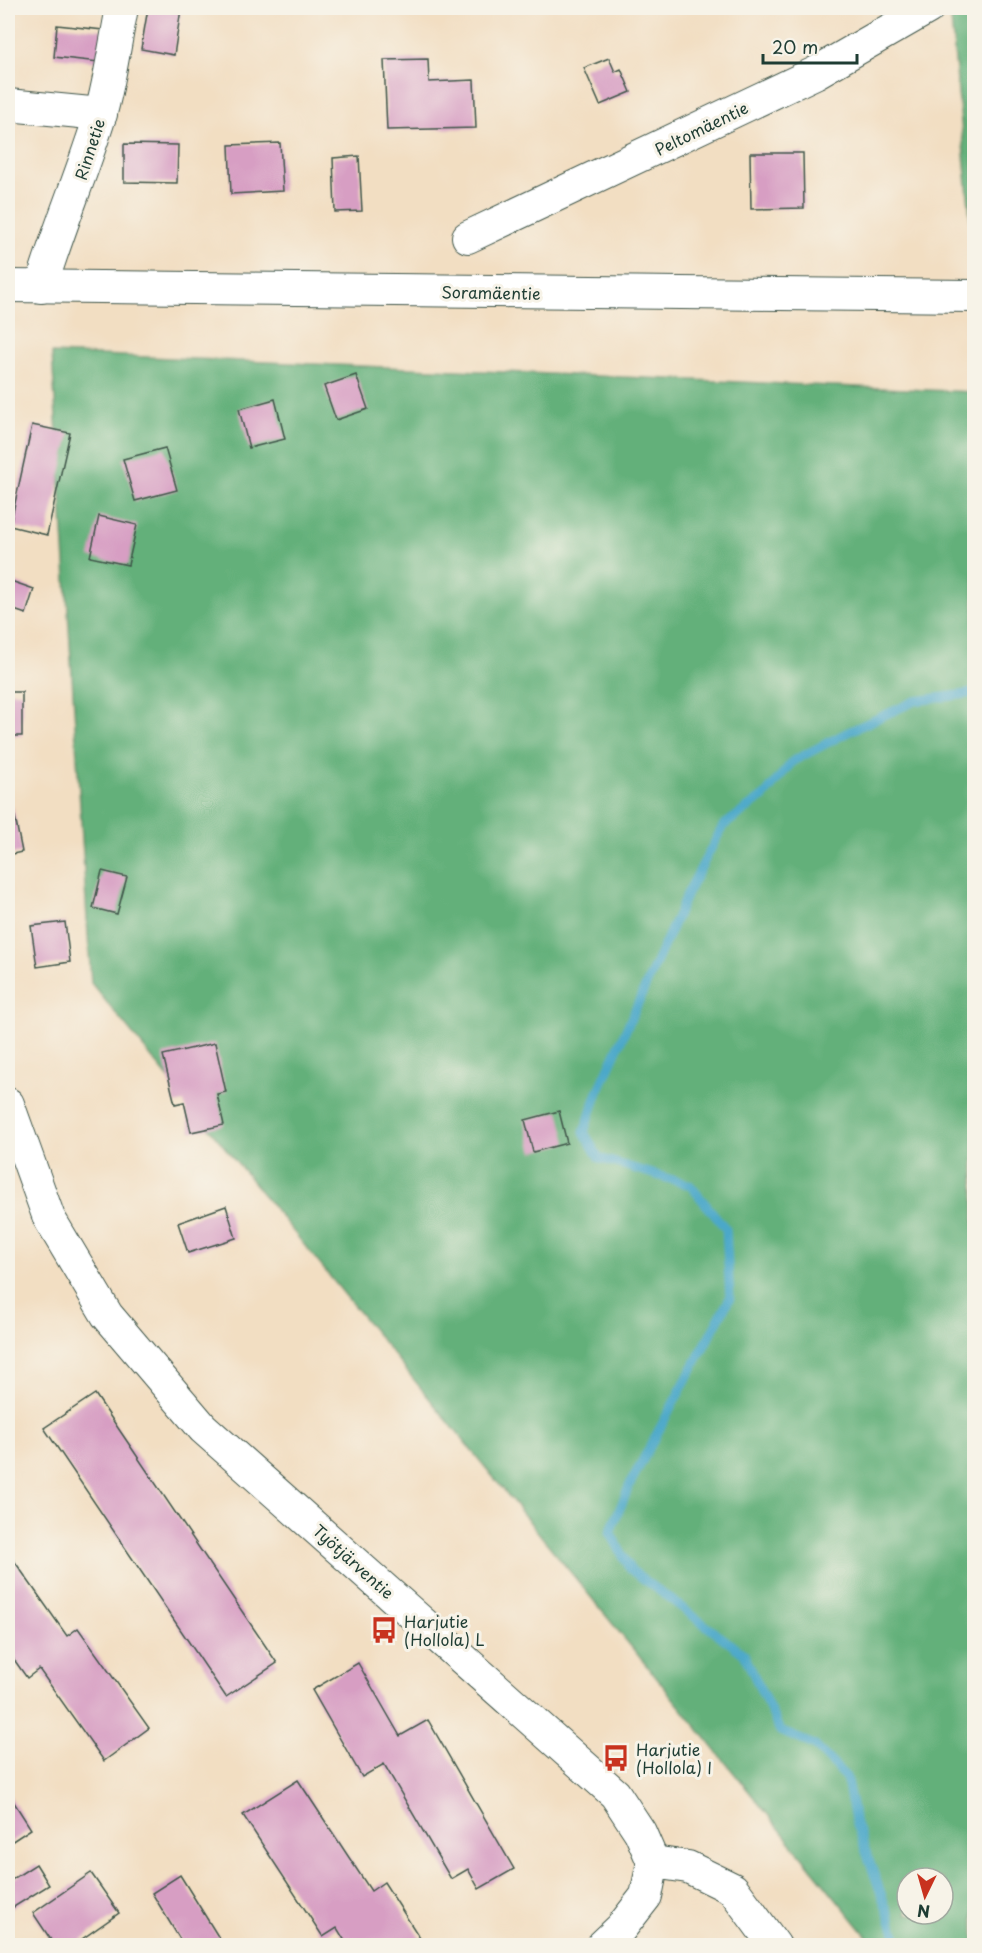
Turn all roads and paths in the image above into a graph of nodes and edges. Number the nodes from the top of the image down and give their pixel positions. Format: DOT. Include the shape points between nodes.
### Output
graph roads {
  1 [pos="122,8"];
  2 [pos="928,8"];
  3 [pos="8,105"];
  4 [pos="100,114"];
  5 [pos="468,237"];
  6 [pos="8,286"];
  7 [pos="41,287"];
  8 [pos="975,296"];
  9 [pos="8,1104"];
  10 [pos="654,1862"];
  11 [pos="602,1946"];
  12 [pos="775,1946"];
  1 -- 4 [label="street, Rinnetie"];
  2 -- 5 [label="street, Peltomäentie" via="815,73"];
  3 -- 4 [label="street"];
  4 -- 7 [label="street, Rinnetie"];
  6 -- 7 [label="street, Soramäentie"];
  7 -- 8 [label="street, Soramäentie"];
  9 -- 10 [label="street, Työtjärventie" via="49,1218 107,1315 203,1428 615,1794"];
  10 -- 11 [label="street" via="646,1896 621,1929"];
  10 -- 12 [label="street" via="688,1867 733,1889"];
}
